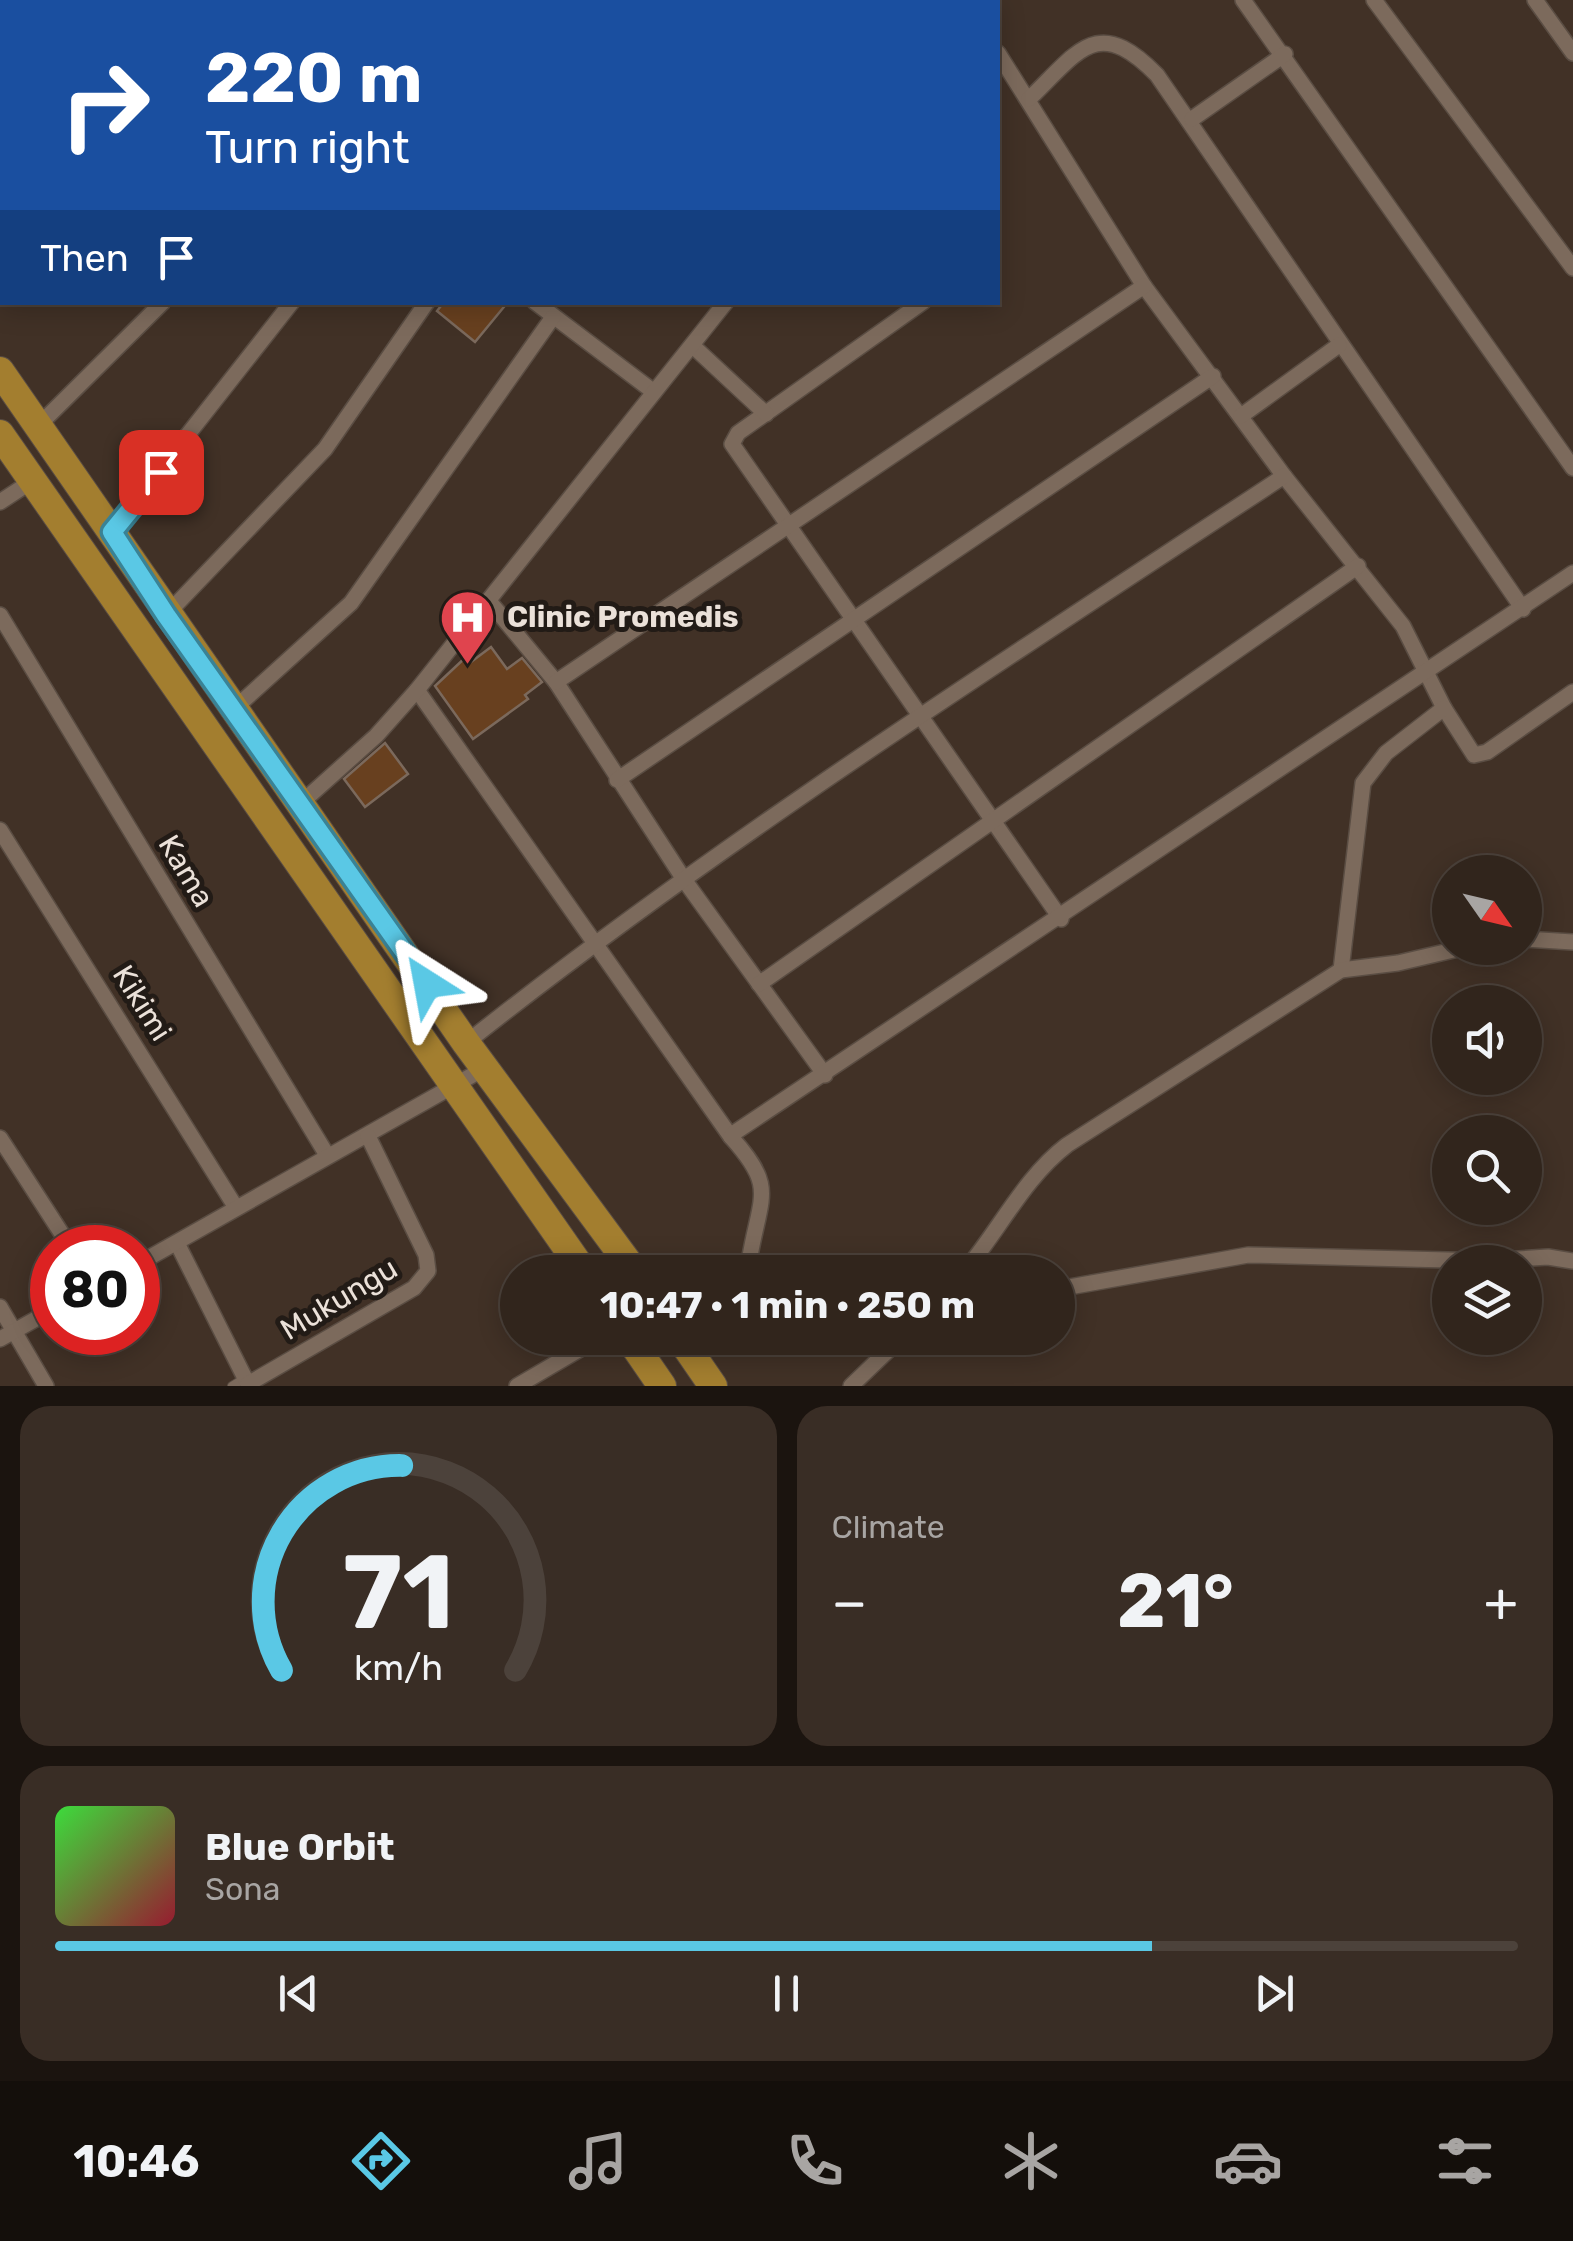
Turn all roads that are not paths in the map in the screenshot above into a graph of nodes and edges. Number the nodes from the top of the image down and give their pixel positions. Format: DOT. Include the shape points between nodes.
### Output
graph roads {
  1 [pos="1243,0"];
  2 [pos="1374,0"];
  3 [pos="1536,0"];
  4 [pos="1285,54"];
  5 [pos="1573,54"];
  6 [pos="1000,56"];
  7 [pos="1029,98"];
  8 [pos="1192,120"];
  9 [pos="1573,268"];
  10 [pos="1144,286"];
  11 [pos="160,305"];
  12 [pos="290,305"];
  13 [pos="425,305"];
  14 [pos="539,305"];
  15 [pos="724,305"];
  16 [pos="919,305"];
  17 [pos="553,317"];
  18 [pos="1339,346"];
  19 [pos="694,347"];
  20 [pos="0,370"];
  21 [pos="1213,376"];
  22 [pos="654,392"];
  23 [pos="766,414"];
  24 [pos="1241,416"];
  25 [pos="38,426"];
  26 [pos="0,434"];
  27 [pos="1573,468"];
  28 [pos="1284,476"];
  29 [pos="32,481"];
  30 [pos="0,502"];
  31 [pos="787,525"];
  32 [pos="112,532"];
  33 [pos="1358,566"];
  34 [pos="1573,573"];
  35 [pos="489,601"];
  36 [pos="1522,609"];
  37 [pos="0,615"];
  38 [pos="166,615"];
  39 [pos="852,620"];
  40 [pos="1427,670"];
  41 [pos="556,682"];
  42 [pos="417,690"];
  43 [pos="1573,692"];
  44 [pos="1444,708"];
  45 [pos="233,710"];
  46 [pos="920,716"];
  47 [pos="617,780"];
  48 [pos="300,804"];
  49 [pos="992,819"];
  50 [pos="0,830"];
  51 [pos="685,881"];
  52 [pos="1061,918"];
  53 [pos="1542,940"];
  54 [pos="594,942"];
  55 [pos="1573,942"];
  56 [pos="1432,955"];
  57 [pos="1341,970"];
  58 [pos="759,984"];
  59 [pos="466,1044"];
  60 [pos="485,1068"];
  61 [pos="824,1075"];
  62 [pos="456,1086"];
  63 [pos="368,1136"];
  64 [pos="730,1137"];
  65 [pos="0,1138"];
  66 [pos="327,1155"];
  67 [pos="236,1206"];
  68 [pos="56,1225"];
  69 [pos="177,1243"];
  70 [pos="160,1252"];
  71 [pos="572,1255"];
  72 [pos="622,1255"];
  73 [pos="750,1255"];
  74 [pos="978,1255"];
  75 [pos="1573,1261"];
  76 [pos="1075,1286"];
  77 [pos="0,1306"];
  78 [pos="30,1322"];
  79 [pos="16,1330"];
  80 [pos="0,1339"];
  81 [pos="570,1355"];
  82 [pos="641,1355"];
  83 [pos="692,1355"];
  84 [pos="883,1355"];
  85 [pos="244,1384"];
  86 [pos="46,1386"];
  87 [pos="516,1386"];
  88 [pos="662,1386"];
  89 [pos="713,1386"];
  90 [pos="851,1386"];
  1 -- 4 [label="street"];
  2 -- 9 [label="street"];
  3 -- 5 [label="street"];
  4 -- 8 [label="street"];
  4 -- 27 [label="street"];
  6 -- 7 [label="street"];
  7 -- 8 [label="street" via="1087,44 1104,40 1141,58"];
  7 -- 10 [label="street"];
  8 -- 18 [label="street"];
  10 -- 21 [label="street"];
  10 -- 31 [label="street"];
  11 -- 25 [label="street"];
  12 -- 32 [label="street"];
  13 -- 38 [label="street" via="325,449"];
  14 -- 17 [label="street"];
  15 -- 19 [label="street"];
  16 -- 23 [label="street"];
  17 -- 22 [label="street"];
  17 -- 45 [label="street" via="350,602"];
  18 -- 24 [label="street"];
  18 -- 36 [label="street"];
  19 -- 22 [label="street"];
  19 -- 23 [label="street"];
  20 -- 25 [label="highway"];
  21 -- 24 [label="street"];
  21 -- 39 [label="street"];
  22 -- 35 [label="street"];
  23 -- 31 [label="street" via="738,432 732,444"];
  24 -- 28 [label="street"];
  25 -- 32 [label="highway"];
  26 -- 29 [label="highway"];
  28 -- 33 [label="street"];
  28 -- 46 [label="street"];
  29 -- 30 [label="street"];
  29 -- 62 [label="highway"];
  31 -- 39 [label="street"];
  31 -- 41 [label="street"];
  32 -- 38 [label="highway"];
  33 -- 40 [label="street"];
  33 -- 49 [label="street"];
  34 -- 36 [label="street"];
  35 -- 41 [label="street"];
  35 -- 42 [label="street"];
  36 -- 40 [label="street"];
  37 -- 66 [label="street, Kama"];
  38 -- 45 [label="highway"];
  39 -- 46 [label="street"];
  39 -- 47 [label="street"];
  40 -- 44 [label="street"];
  40 -- 52 [label="street"];
  41 -- 47 [label="street"];
  42 -- 48 [label="street"];
  42 -- 54 [label="street"];
  43 -- 44 [label="street" via="1479,756"];
  44 -- 57 [label="street" via="1386,753 1364,783"];
  45 -- 48 [label="highway"];
  46 -- 49 [label="street"];
  46 -- 51 [label="street"];
  47 -- 51 [label="street"];
  48 -- 59 [label="highway"];
  49 -- 52 [label="street"];
  49 -- 58 [label="street"];
  50 -- 67 [label="street, Kikimi"];
  51 -- 54 [label="street"];
  51 -- 58 [label="street"];
  52 -- 61 [label="street"];
  53 -- 55 [label="street"];
  54 -- 59 [label="street"];
  54 -- 64 [label="street"];
  56 -- 57 [label="street"];
  57 -- 74 [label="street" via="1038,1167"];
  58 -- 61 [label="street"];
  59 -- 60 [label="highway"];
  60 -- 62 [label="street"];
  60 -- 72 [label="highway"];
  61 -- 64 [label="street"];
  62 -- 63 [label="street"];
  62 -- 71 [label="highway"];
  63 -- 66 [label="street"];
  63 -- 85 [label="street, Mukungu" via="428,1271 414,1288"];
  64 -- 73 [label="street" via="757,1165 764,1184"];
  65 -- 68 [label="street"];
  66 -- 67 [label="street"];
  67 -- 69 [label="street"];
  69 -- 70 [label="street"];
  69 -- 85 [label="street"];
  75 -- 76 [label="street" via="1248,1256"];
  77 -- 79 [label="street"];
  78 -- 79 [label="street"];
  79 -- 80 [label="street"];
  79 -- 86 [label="street"];
  81 -- 87 [label="street"];
  82 -- 88 [label="highway"];
  83 -- 89 [label="highway"];
  84 -- 90 [label="street"];
}
